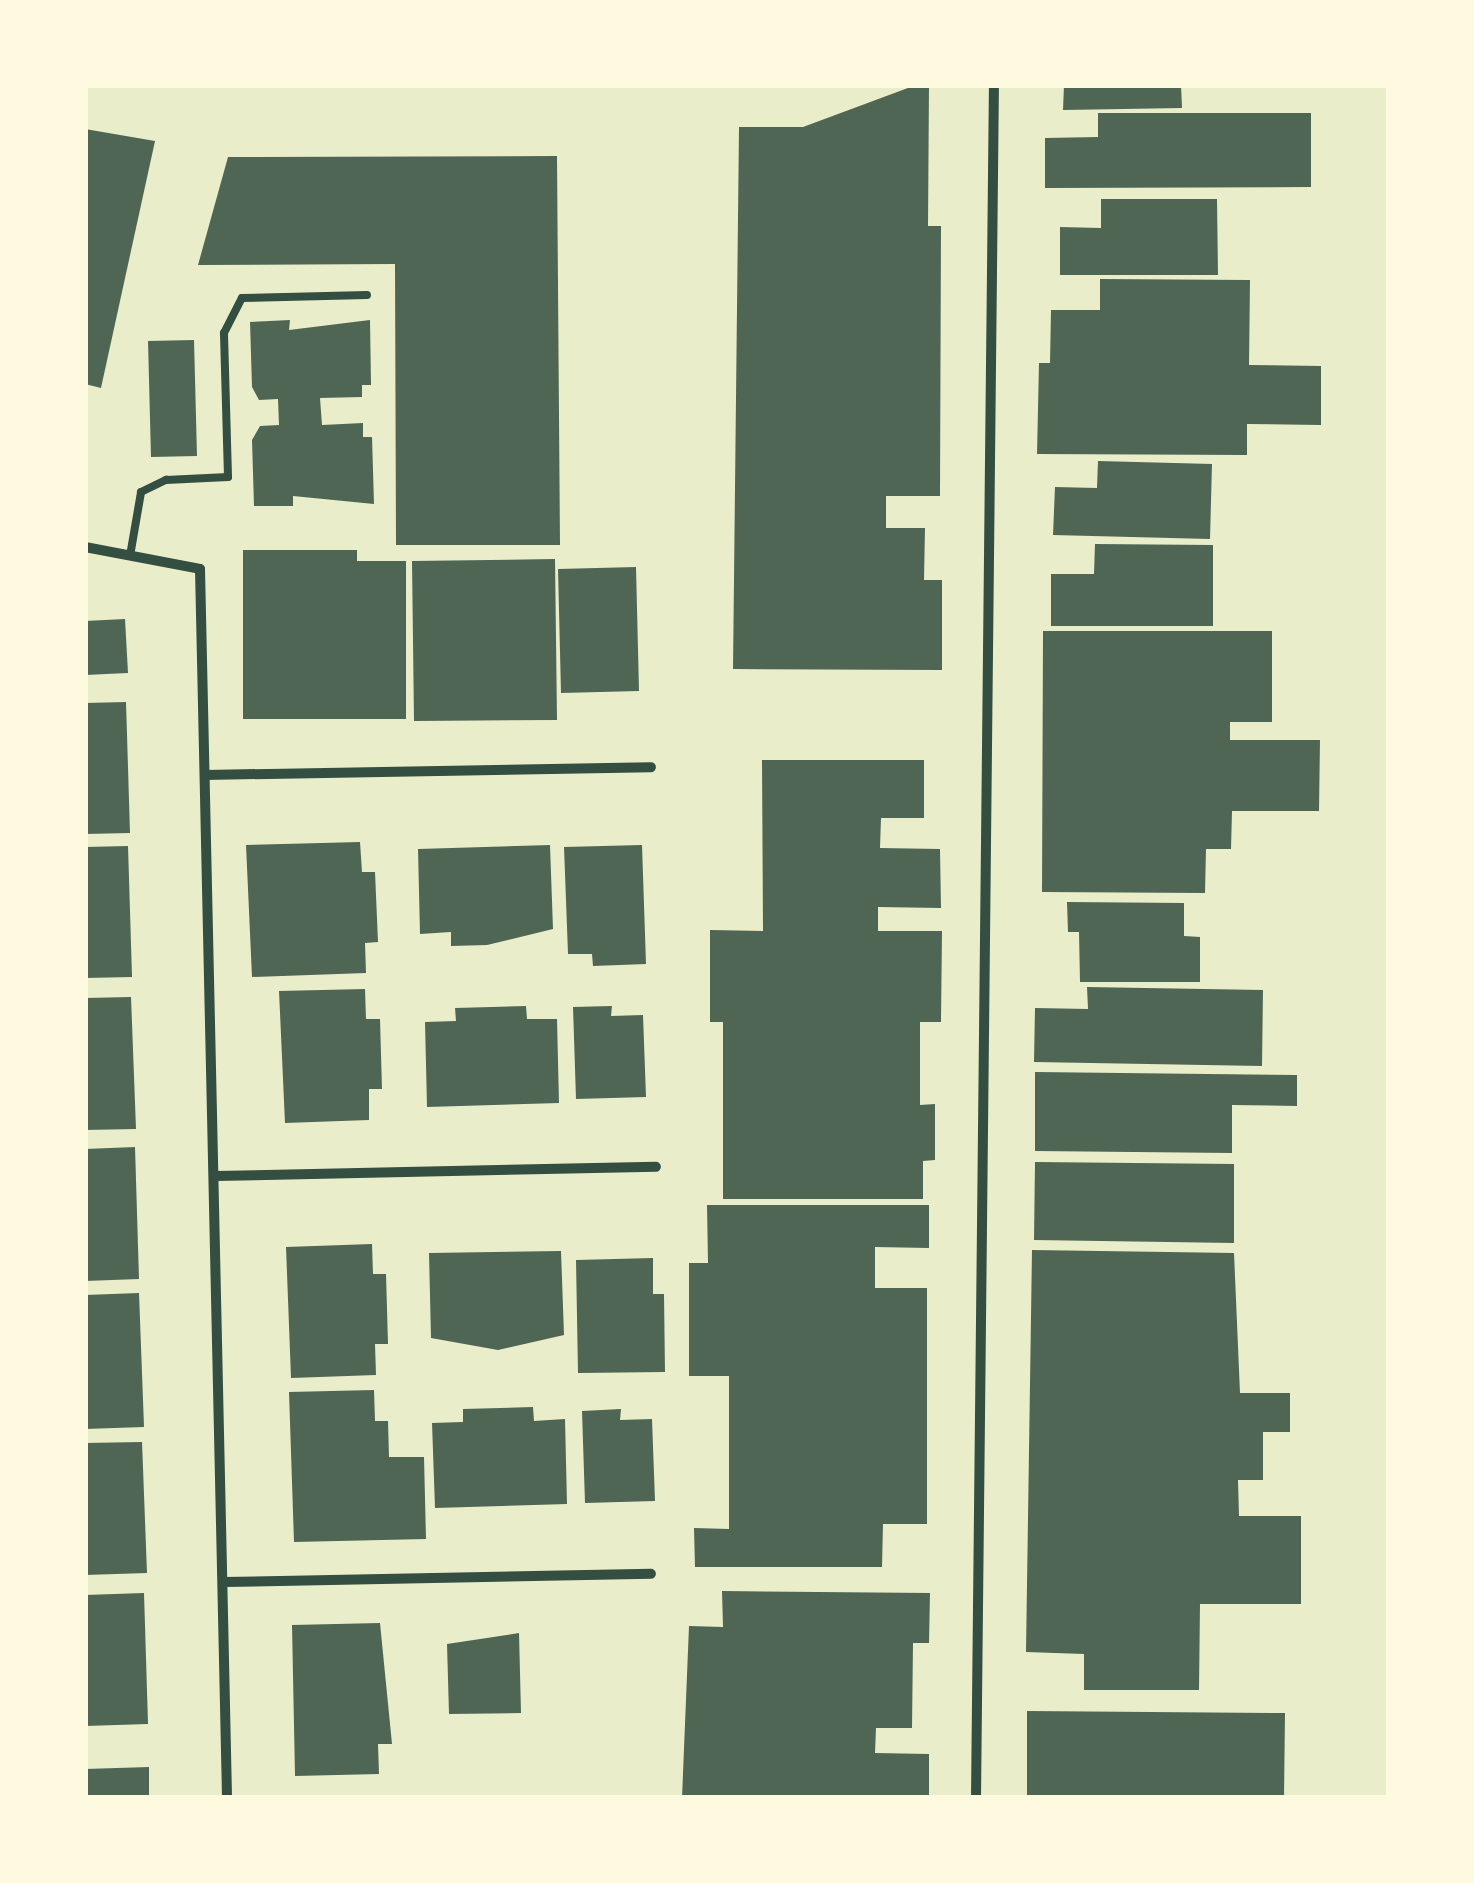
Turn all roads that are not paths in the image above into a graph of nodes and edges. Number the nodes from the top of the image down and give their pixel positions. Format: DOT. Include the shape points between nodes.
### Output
graph roads {
  1 [pos="994,85"];
  2 [pos="367,295"];
  3 [pos="85,547"];
  4 [pos="130,556"];
  5 [pos="650,768"];
  6 [pos="205,775"];
  7 [pos="656,1166"];
  8 [pos="215,1176"];
  9 [pos="651,1574"];
  10 [pos="224,1582"];
  11 [pos="227,1798"];
  12 [pos="976,1798"];
  1 -- 12 [label="street"];
  2 -- 4 [label="lane" via="242,298 224,333 228,477 166,480 140,492"];
  3 -- 4 [label="street"];
  4 -- 6 [label="street" via="200,568"];
  5 -- 6 [label="street"];
  6 -- 8 [label="street"];
  7 -- 8 [label="street"];
  8 -- 10 [label="street"];
  9 -- 10 [label="street"];
  10 -- 11 [label="street"];
}
